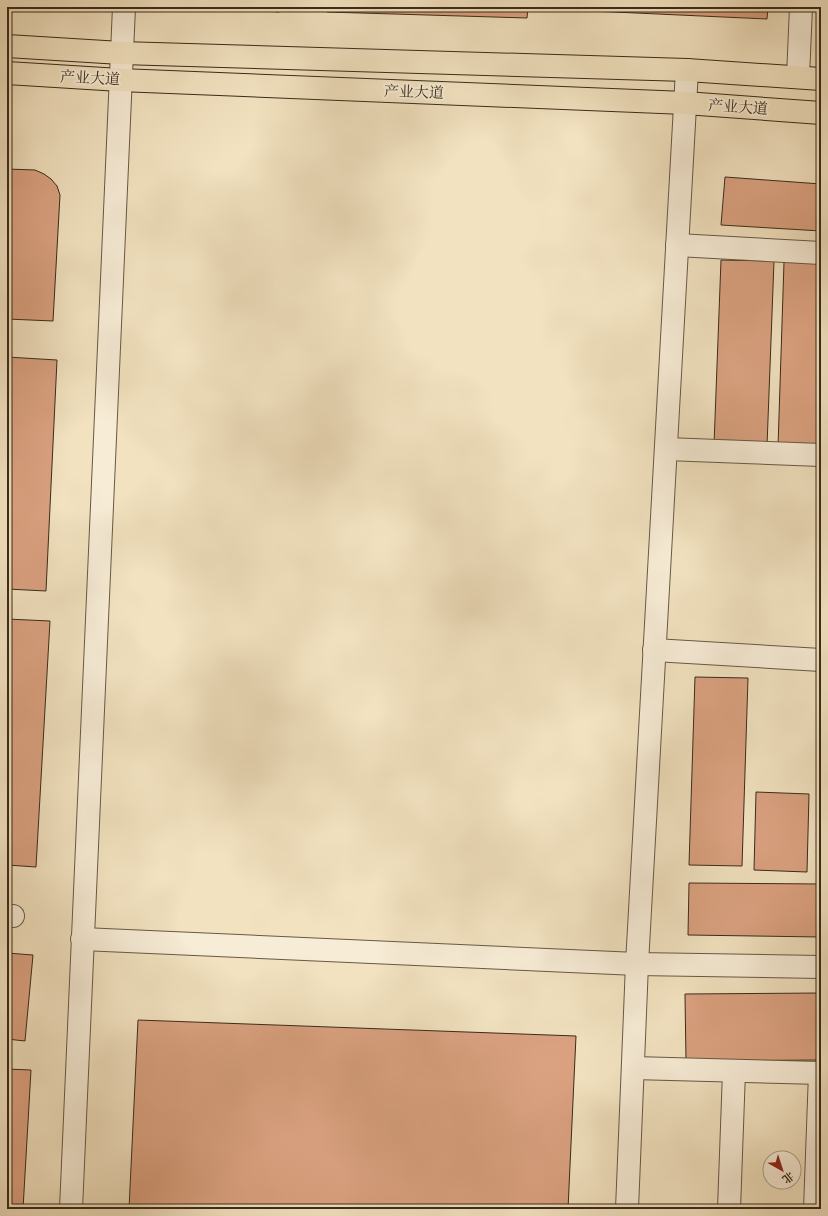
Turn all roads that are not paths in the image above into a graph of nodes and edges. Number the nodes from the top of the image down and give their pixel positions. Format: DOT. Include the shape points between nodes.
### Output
graph roads {
  1 [pos="124,7"];
  2 [pos="801,7"];
  3 [pos="7,46"];
  4 [pos="121,53"];
  5 [pos="687,70"];
  6 [pos="7,73"];
  7 [pos="798,77"];
  8 [pos="821,79"];
  9 [pos="120,80"];
  10 [pos="685,103"];
  11 [pos="821,113"];
  12 [pos="677,245"];
  13 [pos="821,253"];
  14 [pos="666,449"];
  15 [pos="821,455"];
  16 [pos="654,650"];
  17 [pos="821,660"];
  18 [pos="82,939"];
  19 [pos="637,964"];
  20 [pos="821,967"];
  21 [pos="633,1068"];
  22 [pos="734,1070"];
  23 [pos="821,1073"];
  24 [pos="71,1209"];
  25 [pos="627,1209"];
  26 [pos="729,1209"];
  27 [pos="815,1209"];
  1 -- 4 [label="street"];
  2 -- 7 [label="street"];
  3 -- 4 [label="main road, 产业大道"];
  4 -- 5 [label="main road, 产业大道"];
  4 -- 9 [label="street"];
  5 -- 7 [label="main road, 产业大道"];
  5 -- 10 [label="street"];
  6 -- 9 [label="main road, 产业大道"];
  7 -- 8 [label="main road, 产业大道"];
  9 -- 10 [label="main road, 产业大道"];
  9 -- 18 [label="street"];
  10 -- 11 [label="main road, 产业大道"];
  10 -- 12 [label="street"];
  12 -- 13 [label="street"];
  12 -- 14 [label="street"];
  14 -- 15 [label="street"];
  14 -- 16 [label="street"];
  16 -- 17 [label="street"];
  16 -- 19 [label="street"];
  18 -- 19 [label="street"];
  18 -- 24 [label="street"];
  19 -- 20 [label="street"];
  19 -- 21 [label="street"];
  21 -- 22 [label="street"];
  21 -- 25 [label="street"];
  22 -- 23 [label="street"];
  22 -- 26 [label="street"];
  23 -- 27 [label="street"];
}
